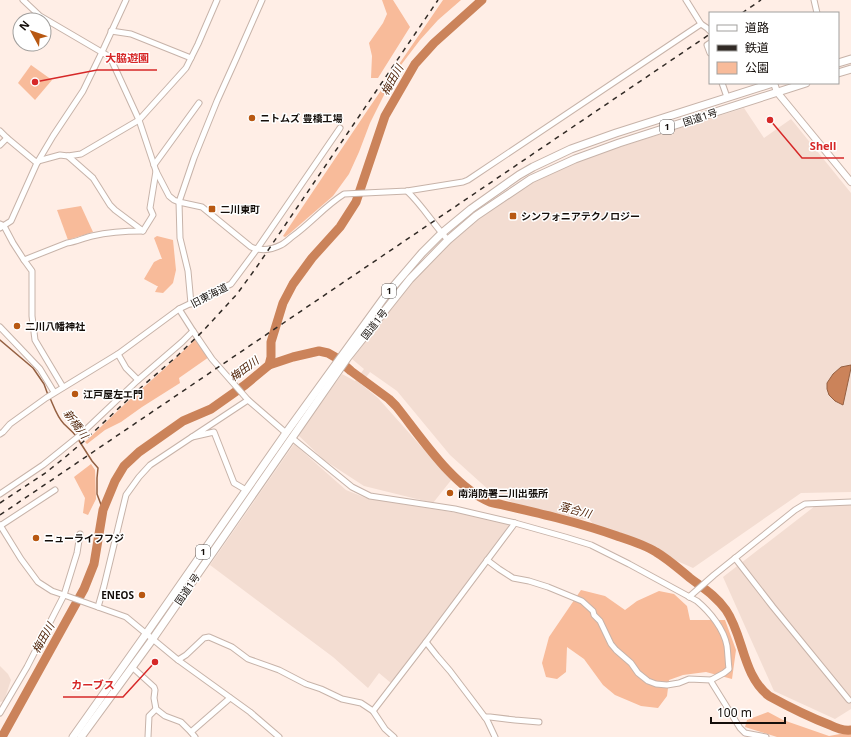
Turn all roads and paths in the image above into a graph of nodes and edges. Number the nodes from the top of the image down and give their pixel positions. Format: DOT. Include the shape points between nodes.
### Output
graph roads {
  1 [pos="23,0"];
  2 [pos="126,0"];
  3 [pos="217,0"];
  4 [pos="262,0"];
  5 [pos="686,0"];
  6 [pos="814,0"];
  7 [pos="817,12"];
  8 [pos="701,24"];
  9 [pos="709,30"];
  10 [pos="111,31"];
  11 [pos="102,52"];
  12 [pos="191,58"];
  13 [pos="851,59"];
  14 [pos="839,63"];
  15 [pos="851,69"];
  16 [pos="839,73"];
  17 [pos="722,84"];
  18 [pos="771,84"];
  19 [pos="774,84"];
  20 [pos="803,84"];
  21 [pos="777,92"];
  22 [pos="727,97"];
  23 [pos="199,103"];
  24 [pos="138,120"];
  25 [pos="340,128"];
  26 [pos="0,131"];
  27 [pos="7,138"];
  28 [pos="0,145"];
  29 [pos="68,156"];
  30 [pos="37,162"];
  31 [pos="154,165"];
  32 [pos="156,171"];
  33 [pos="851,182"];
  34 [pos="407,191"];
  35 [pos="179,202"];
  36 [pos="1,226"];
  37 [pos="143,231"];
  38 [pos="442,233"];
  39 [pos="448,240"];
  40 [pos="257,249"];
  41 [pos="24,260"];
  42 [pos="191,304"];
  43 [pos="179,309"];
  44 [pos="0,327"];
  45 [pos="193,331"];
  46 [pos="118,354"];
  47 [pos="346,355"];
  48 [pos="336,369"];
  49 [pos="138,380"];
  50 [pos="63,387"];
  51 [pos="51,395"];
  52 [pos="248,399"];
  53 [pos="286,433"];
  54 [pos="0,434"];
  55 [pos="192,436"];
  56 [pos="292,438"];
  57 [pos="55,490"];
  58 [pos="246,490"];
  59 [pos="0,494"];
  60 [pos="851,502"];
  61 [pos="515,523"];
  62 [pos="0,526"];
  63 [pos="80,534"];
  64 [pos="735,558"];
  65 [pos="487,560"];
  66 [pos="66,595"];
  67 [pos="689,597"];
  68 [pos="96,607"];
  69 [pos="146,634"];
  70 [pos="152,640"];
  71 [pos="426,642"];
  72 [pos="178,660"];
  73 [pos="132,667"];
  74 [pos="711,680"];
  75 [pos="230,698"];
  76 [pos="849,700"];
  77 [pos="156,709"];
  78 [pos="372,711"];
  79 [pos="0,713"];
  80 [pos="485,718"];
  81 [pos="539,722"];
  82 [pos="191,732"];
  83 [pos="752,736"];
  84 [pos="73,737"];
  85 [pos="81,737"];
  86 [pos="148,737"];
  87 [pos="195,737"];
  88 [pos="278,737"];
  89 [pos="394,737"];
  90 [pos="495,737"];
  91 [pos="766,737"];
  1 -- 11 [label="street" via="40,16"];
  2 -- 10 [label="street"];
  3 -- 12 [label="street"];
  4 -- 35 [label="street" via="217,101"];
  5 -- 8 [label="street"];
  6 -- 7 [label="street"];
  8 -- 9 [label="street"];
  8 -- 34 [label="street" via="468,180"];
  10 -- 11 [label="street"];
  10 -- 12 [label="street" via="131,34"];
  11 -- 24 [label="street" via="110,57"];
  11 -- 30 [label="street" via="83,91"];
  12 -- 24 [label="street" via="186,68"];
  13 -- 14 [label="highway"];
  15 -- 16 [label="highway"];
  17 -- 22 [label="street"];
  18 -- 22 [label="highway, 国道1号 / 1"];
  19 -- 21 [label="main road"];
  20 -- 21 [label="highway, 国道1号 / 1"];
  21 -- 33 [label="main road"];
  21 -- 39 [label="highway, 国道1号 / 1" via="575,159 531,179 476,216"];
  22 -- 38 [label="highway, 国道1号 / 1" via="571,149 533,167 471,208"];
  23 -- 31 [label="street"];
  24 -- 29 [label="street" via="81,154"];
  24 -- 31 [label="street"];
  25 -- 40 [label="street, 旧東海道"];
  26 -- 27 [label="street"];
  27 -- 28 [label="street"];
  27 -- 30 [label="street"];
  29 -- 30 [label="street" via="60,155"];
  29 -- 37 [label="street" via="93,178 115,210"];
  30 -- 36 [label="street" via="11,221"];
  31 -- 32 [label="street"];
  32 -- 35 [label="street" via="169,196"];
  32 -- 37 [label="street" via="150,208 152,215"];
  34 -- 38 [label="street"];
  34 -- 40 [label="street" via="344,194 281,245"];
  35 -- 40 [label="street" via="202,207 251,247"];
  35 -- 42 [label="street" via="180,238 188,271"];
  36 -- 41 [label="street"];
  37 -- 41 [label="street" via="90,236"];
  38 -- 39 [label="street"];
  38 -- 47 [label="highway, 国道1号 / 1" via="386,295"];
  39 -- 47 [label="highway, 国道1号 / 1" via="410,279"];
  40 -- 42 [label="street, 旧東海道" via="231,284"];
  41 -- 50 [label="street" via="32,271 35,340"];
  42 -- 43 [label="street, 旧東海道"];
  43 -- 45 [label="street"];
  43 -- 46 [label="street, 旧東海道"];
  44 -- 51 [label="street" via="40,369"];
  45 -- 49 [label="street"];
  45 -- 52 [label="street" via="212,359"];
  46 -- 49 [label="street" via="126,368"];
  46 -- 50 [label="street, 旧東海道"];
  47 -- 48 [label="highway, 国道1号 / 1"];
  48 -- 53 [label="highway, 国道1号 / 1"];
  48 -- 56 [label="highway, 国道1号 / 1"];
  49 -- 59 [label="street" via="79,436 43,465"];
  50 -- 51 [label="street, 旧東海道"];
  51 -- 54 [label="street, 旧東海道"];
  52 -- 53 [label="street"];
  52 -- 55 [label="street"];
  53 -- 58 [label="highway, 国道1号 / 1"];
  55 -- 58 [label="street" via="214,432 234,483"];
  55 -- 68 [label="street" via="150,465 126,495 106,578"];
  56 -- 61 [label="street" via="352,488 370,496 455,509"];
  56 -- 70 [label="highway, 国道1号 / 1"];
  57 -- 62 [label="street"];
  58 -- 69 [label="highway, 国道1号 / 1"];
  60 -- 64 [label="street" via="805,504"];
  61 -- 65 [label="street"];
  61 -- 67 [label="street" via="591,545"];
  62 -- 66 [label="street" via="38,582 52,592"];
  63 -- 66 [label="street"];
  64 -- 67 [label="street"];
  64 -- 76 [label="street"];
  65 -- 71 [label="street"];
  65 -- 74 [label="street" via="514,578 542,585 582,601 600,620 611,644 648,681 667,685 689,679"];
  66 -- 68 [label="street"];
  66 -- 79 [label="street"];
  67 -- 74 [label="street" via="705,607 722,632 727,645 729,669"];
  68 -- 69 [label="street" via="126,617"];
  69 -- 70 [label="street"];
  69 -- 84 [label="highway, 国道1号 / 1"];
  70 -- 72 [label="street"];
  70 -- 73 [label="highway, 国道1号 / 1"];
  71 -- 78 [label="street"];
  71 -- 80 [label="street"];
  72 -- 75 [label="street"];
  72 -- 78 [label="street" via="204,638 210,637 232,647 248,659 279,670 342,699 361,703"];
  73 -- 77 [label="street" via="154,687"];
  73 -- 85 [label="highway, 国道1号 / 1"];
  74 -- 83 [label="street" via="740,728"];
  75 -- 82 [label="street"];
  75 -- 88 [label="street"];
  77 -- 82 [label="street" via="165,716 181,722"];
  77 -- 86 [label="street" via="149,716"];
  78 -- 89 [label="street"];
  80 -- 81 [label="street"];
  80 -- 90 [label="street"];
  82 -- 87 [label="street"];
  83 -- 91 [label="street"];
}
